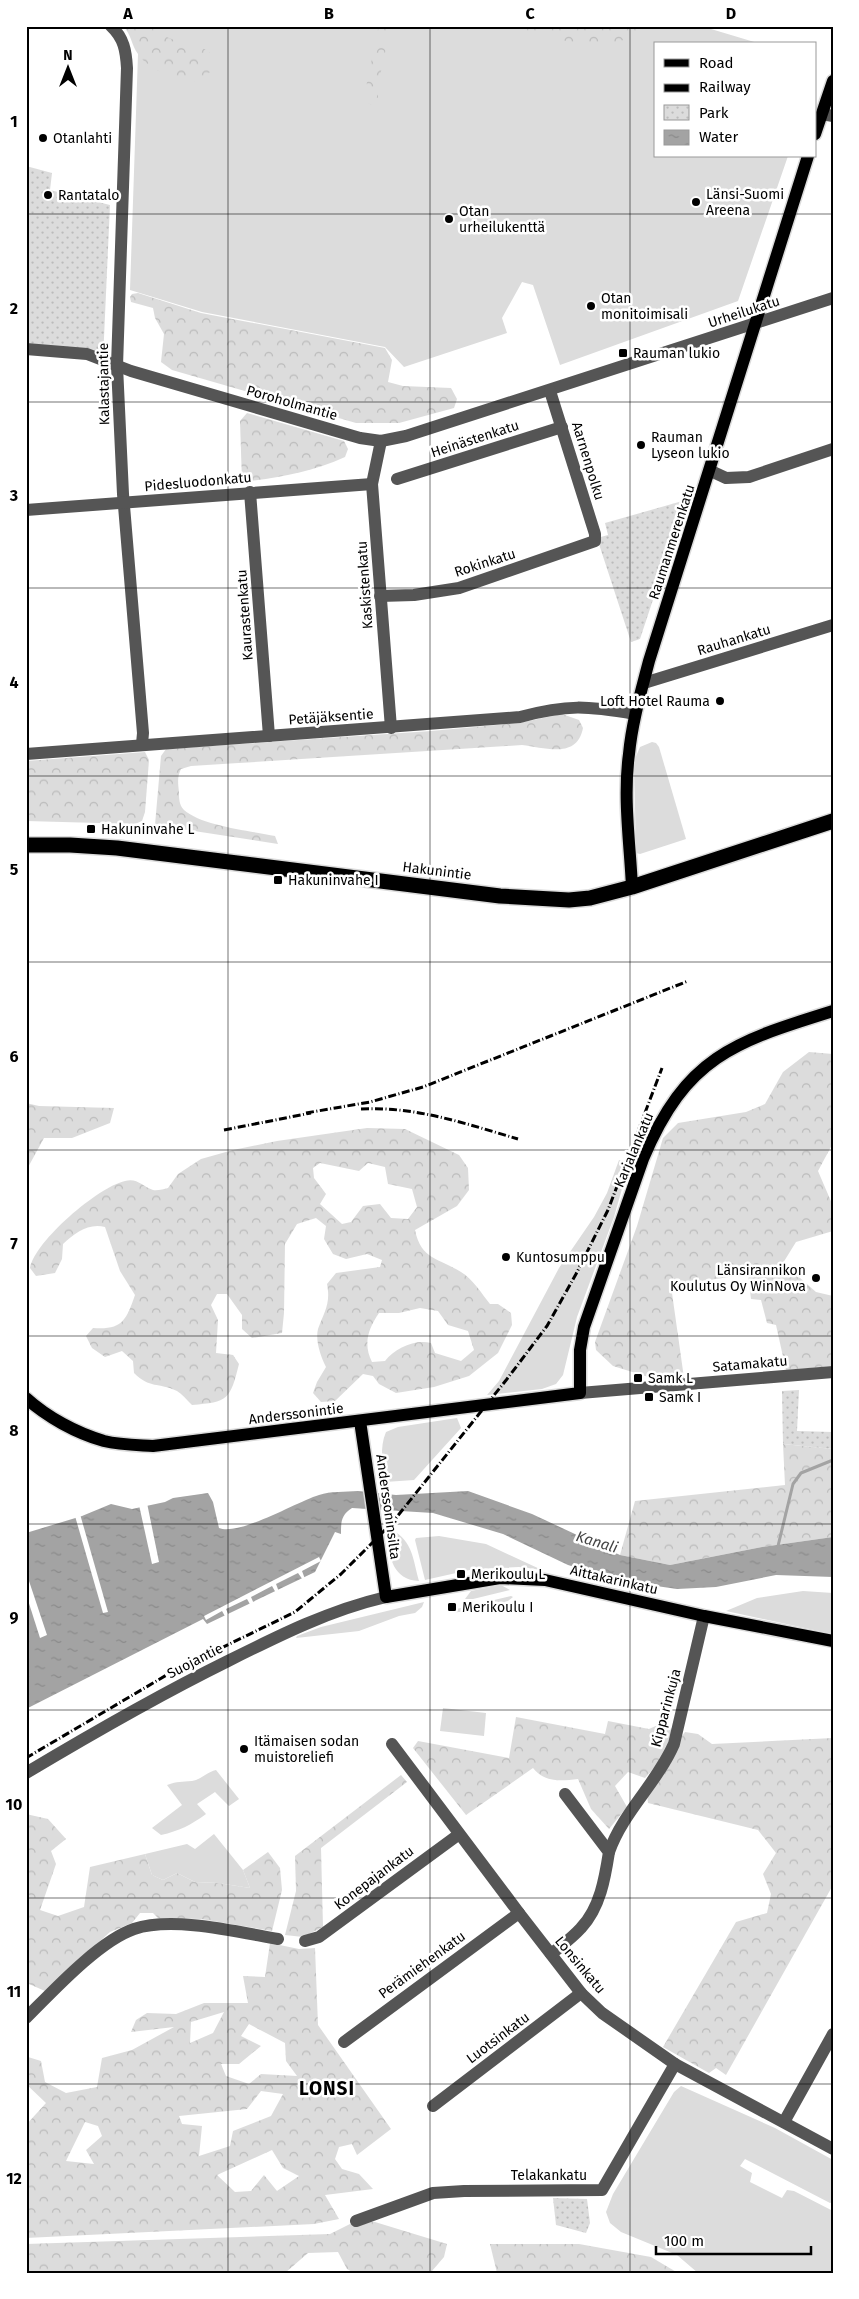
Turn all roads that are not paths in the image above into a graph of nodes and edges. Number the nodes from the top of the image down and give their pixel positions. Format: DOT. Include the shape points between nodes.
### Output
graph roads {
  1 [pos="111,26"];
  2 [pos="833,81"];
  3 [pos="827,115"];
  4 [pos="816,132"];
  5 [pos="807,158"];
  6 [pos="833,298"];
  7 [pos="757,323"];
  8 [pos="26,349"];
  9 [pos="117,366"];
  10 [pos="550,391"];
  11 [pos="562,427"];
  12 [pos="381,441"];
  13 [pos="833,449"];
  14 [pos="711,471"];
  15 [pos="397,479"];
  16 [pos="372,484"];
  17 [pos="250,492"];
  18 [pos="124,503"];
  19 [pos="26,510"];
  20 [pos="594,542"];
  21 [pos="380,596"];
  22 [pos="833,625"];
  23 [pos="644,683"];
  24 [pos="635,714"];
  25 [pos="391,728"];
  26 [pos="269,736"];
  27 [pos="142,744"];
  28 [pos="26,754"];
  29 [pos="833,821"];
  30 [pos="26,845"];
  31 [pos="632,887"];
  32 [pos="833,1010"];
  33 [pos="833,1372"];
  34 [pos="580,1393"];
  35 [pos="26,1398"];
  36 [pos="360,1421"];
  37 [pos="386,1597"];
  38 [pos="704,1616"];
  39 [pos="833,1641"];
  40 [pos="392,1744"];
  41 [pos="26,1773"];
  42 [pos="564,1794"];
  43 [pos="458,1834"];
  44 [pos="609,1852"];
  45 [pos="519,1913"];
  46 [pos="278,1938"];
  47 [pos="305,1941"];
  48 [pos="551,1954"];
  49 [pos="582,1993"];
  50 [pos="26,2018"];
  51 [pos="833,2034"];
  52 [pos="344,2042"];
  53 [pos="674,2064"];
  54 [pos="433,2106"];
  55 [pos="784,2122"];
  56 [pos="833,2149"];
  57 [pos="356,2222"];
  1 -- 9 [label="street, Kalastajantie" via="126,51 127,68"];
  2 -- 3 [label="main road"];
  3 -- 4 [label="main road"];
  5 -- 7 [label="main road, Raumanmerenkatu"];
  6 -- 7 [label="street, Urheilukatu"];
  7 -- 10 [label="street, Urheilukatu"];
  7 -- 14 [label="main road, Raumanmerenkatu"];
  8 -- 9 [label="street, Poroholmantie" via="87,354"];
  9 -- 12 [label="street, Poroholmantie" via="271,414"];
  9 -- 18 [label="street, Kalastajantie"];
  10 -- 11 [label="street, Aarnenpolku"];
  10 -- 12 [label="street, Poroholmantie"];
  11 -- 15 [label="street, Heinästenkatu"];
  11 -- 20 [label="street, Aarnenpolku" via="595,534"];
  12 -- 16 [label="street, Kaskistenkatu"];
  13 -- 14 [label="street" via="748,477 726,478"];
  14 -- 23 [label="main road, Raumanmerenkatu"];
  16 -- 17 [label="street, Pidesluodonkatu"];
  16 -- 21 [label="street, Kaskistenkatu"];
  17 -- 18 [label="street, Pidesluodonkatu"];
  17 -- 26 [label="street, Kaurastenkatu"];
  18 -- 19 [label="street, Pidesluodonkatu"];
  18 -- 27 [label="street, Kalastajantie"];
  20 -- 21 [label="street, Rokinkatu" via="459,588"];
  21 -- 25 [label="street, Kaskistenkatu"];
  22 -- 23 [label="street, Rauhankatu"];
  23 -- 24 [label="main road, Raumanmerenkatu"];
  24 -- 25 [label="street, Petäjäksentie" via="575,706 551,708 520,717"];
  24 -- 31 [label="main road, Raumanmerenkatu" via="627,787"];
  25 -- 26 [label="street, Petäjäksentie"];
  26 -- 27 [label="street, Petäjäksentie"];
  27 -- 28 [label="street, Petäjäksentie"];
  29 -- 31 [label="highway, Hakunintie"];
  30 -- 31 [label="highway, Hakunintie" via="117,848 540,900 590,898"];
  32 -- 34 [label="main road, Karjalankatu" via="738,1044 708,1063 676,1096 643,1159 584,1327 580,1350"];
  33 -- 34 [label="street, Satamakatu"];
  34 -- 36 [label="main road, Anderssonintie"];
  35 -- 36 [label="main road, Anderssonintie" via="65,1425 104,1441 153,1446"];
  36 -- 37 [label="main road, Anderssoninsilta"];
  37 -- 38 [label="main road, Aittakarinkatu" via="482,1580 520,1578 545,1580"];
  37 -- 41 [label="street, Suojantie" via="352,1605 276,1637 154,1698"];
  38 -- 39 [label="main road, Aittakarinkatu"];
  38 -- 44 [label="street, Kipparinkuja" via="674,1744 666,1761 616,1833"];
  40 -- 43 [label="street, Lonsinkatu"];
  42 -- 44 [label="street"];
  43 -- 45 [label="street, Lonsinkatu"];
  43 -- 47 [label="street, Konepajankatu" via="319,1938"];
  44 -- 48 [label="street, Kipparinkuja" via="605,1878 592,1914 581,1929"];
  45 -- 48 [label="street, Lonsinkatu"];
  45 -- 52 [label="street, Perämiehenkatu"];
  46 -- 50 [label="street" via="201,1926 151,1925 134,1929 95,1952"];
  48 -- 49 [label="street, Lonsinkatu"];
  49 -- 53 [label="street, Lonsinkatu" via="602,2013"];
  49 -- 54 [label="street, Luotsinkatu"];
  51 -- 55 [label="street"];
  53 -- 55 [label="street, Lonsinkatu"];
  53 -- 57 [label="street, Telakankatu" via="602,2190 433,2193"];
  55 -- 56 [label="street, Lonsinkatu"];
}
